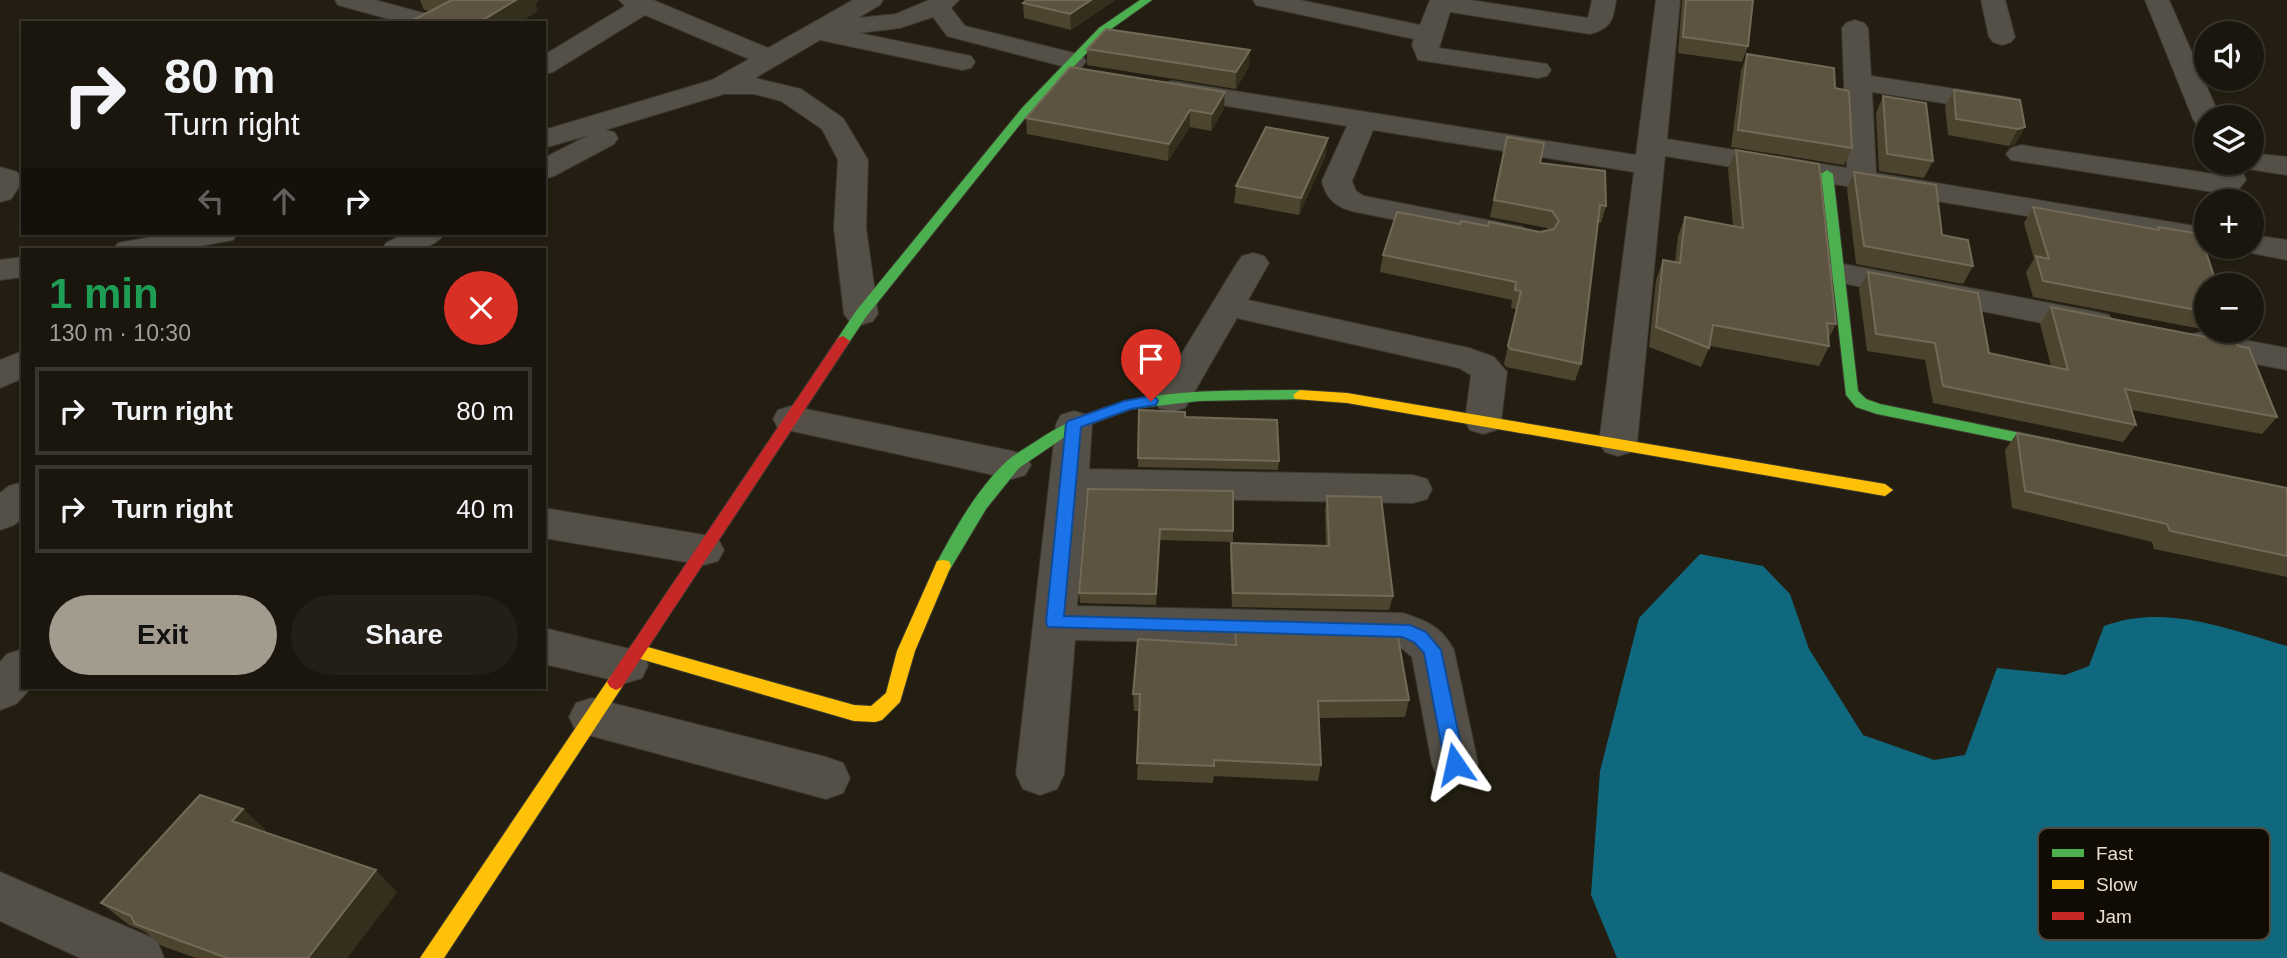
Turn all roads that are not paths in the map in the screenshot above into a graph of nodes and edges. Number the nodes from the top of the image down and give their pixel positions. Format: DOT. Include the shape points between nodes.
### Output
graph roads {
  1 [pos="347,0"];
  2 [pos="871,0"];
  3 [pos="1147,0"];
  4 [pos="1265,0"];
  5 [pos="1604,0"];
  6 [pos="1668,0"];
  7 [pos="1993,0"];
  8 [pos="2157,0"];
  9 [pos="638,2"];
  10 [pos="1442,2"];
  11 [pos="942,3"];
  12 [pos="1506,13"];
  13 [pos="426,21"];
  14 [pos="1855,27"];
  15 [pos="822,29"];
  16 [pos="1429,35"];
  17 [pos="2002,37"];
  18 [pos="771,59"];
  19 [pos="962,62"];
  20 [pos="546,65"];
  21 [pos="1495,65"];
  22 [pos="1075,70"];
  23 [pos="1538,71"];
  24 [pos="1858,82"];
  25 [pos="1144,85"];
  26 [pos="722,86"];
  27 [pos="677,98"];
  28 [pos="2201,105"];
  29 [pos="2018,107"];
  30 [pos="1363,120"];
  31 [pos="546,138"];
  32 [pos="2021,154"];
  33 [pos="1650,156"];
  34 [pos="2264,163"];
  35 [pos="2287,166"];
  36 [pos="546,169"];
  37 [pos="1827,174"];
  38 [pos="2229,175"];
  39 [pos="0,176"];
  40 [pos="1862,180"];
  41 [pos="0,193"];
  42 [pos="213,235"];
  43 [pos="221,235"];
  44 [pos="425,235"];
  45 [pos="2194,235"];
  46 [pos="1536,238"];
  47 [pos="2264,246"];
  48 [pos="140,248"];
  49 [pos="201,248"];
  50 [pos="401,248"];
  51 [pos="2287,250"];
  52 [pos="1253,264"];
  53 [pos="21,267"];
  54 [pos="0,270"];
  55 [pos="1838,273"];
  56 [pos="1228,306"];
  57 [pos="862,314"];
  58 [pos="2124,328"];
  59 [pos="2165,336"];
  60 [pos="2287,359"];
  61 [pos="21,363"];
  62 [pos="0,376"];
  63 [pos="1172,399"];
  64 [pos="792,419"];
  65 [pos="1483,421"];
  66 [pos="1074,424"];
  67 [pos="1618,443"];
  68 [pos="2082,450"];
  69 [pos="1012,465"];
  70 [pos="1069,483"];
  71 [pos="1413,489"];
  72 [pos="1885,490"];
  73 [pos="21,498"];
  74 [pos="0,515"];
  75 [pos="546,523"];
  76 [pos="704,550"];
  77 [pos="1055,622"];
  78 [pos="546,646"];
  79 [pos="631,658"];
  80 [pos="21,669"];
  81 [pos="0,691"];
  82 [pos="592,717"];
  83 [pos="1455,764"];
  84 [pos="1040,774"];
  85 [pos="826,778"];
  86 [pos="0,896"];
  87 [pos="138,958"];
  88 [pos="431,958"];
  1 -- 13 [label="street"];
  2 -- 15 [label="street"];
  3 -- 22 [label="street" via="1102,30"];
  4 -- 16 [label="street"];
  5 -- 12 [label="street" via="1600,22 1590,26"];
  6 -- 33 [label="street"];
  7 -- 17 [label="street"];
  8 -- 28 [label="street"];
  9 -- 18 [label="street"];
  9 -- 20 [label="street"];
  10 -- 12 [label="street"];
  10 -- 16 [label="street"];
  11 -- 15 [label="street" via="893,24"];
  11 -- 22 [label="street" via="956,32"];
  12 -- 21 [label="street"];
  14 -- 24 [label="street"];
  15 -- 18 [label="street"];
  15 -- 19 [label="street"];
  16 -- 21 [label="street" via="1427,54"];
  18 -- 26 [label="street"];
  21 -- 23 [label="street"];
  22 -- 57 [label="street" via="1026,110"];
  24 -- 29 [label="street"];
  24 -- 40 [label="street"];
  25 -- 30 [label="street"];
  26 -- 27 [label="street"];
  26 -- 57 [label="street" via="754,86 791,95 833,124 853,160 850,228"];
  27 -- 31 [label="street"];
  27 -- 36 [label="street"];
  30 -- 33 [label="street"];
  30 -- 46 [label="street" via="1337,181 1344,198"];
  32 -- 38 [label="street" via="2226,185"];
  33 -- 37 [label="street"];
  33 -- 67 [label="street"];
  34 -- 35 [label="street"];
  37 -- 40 [label="street"];
  37 -- 55 [label="street"];
  39 -- 41 [label="street" via="9,183"];
  40 -- 45 [label="street"];
  42 -- 48 [label="street"];
  43 -- 49 [label="street"];
  44 -- 50 [label="street"];
  47 -- 51 [label="street"];
  52 -- 56 [label="street"];
  53 -- 54 [label="street"];
  55 -- 58 [label="street"];
  55 -- 68 [label="street" via="1852,393 1861,403"];
  56 -- 63 [label="street"];
  56 -- 65 [label="street" via="1469,359 1489,373"];
  57 -- 64 [label="street"];
  59 -- 60 [label="street"];
  61 -- 62 [label="street"];
  63 -- 65 [label="street" via="1278,394 1347,398"];
  63 -- 66 [label="street" via="1129,404"];
  64 -- 69 [label="street"];
  64 -- 76 [label="street"];
  65 -- 67 [label="street"];
  66 -- 69 [label="street"];
  66 -- 70 [label="street"];
  67 -- 72 [label="street"];
  69 -- 79 [label="street" via="980,505 940,570 906,651 894,697 876,713 854,713"];
  70 -- 71 [label="street"];
  70 -- 77 [label="street"];
  73 -- 74 [label="street"];
  75 -- 76 [label="street"];
  76 -- 79 [label="street"];
  77 -- 83 [label="street" via="1403,630 1420,637 1432,650"];
  77 -- 84 [label="street"];
  78 -- 79 [label="street"];
  79 -- 82 [label="street"];
  80 -- 81 [label="street"];
  82 -- 85 [label="street"];
  82 -- 88 [label="street"];
  86 -- 87 [label="street"];
}
